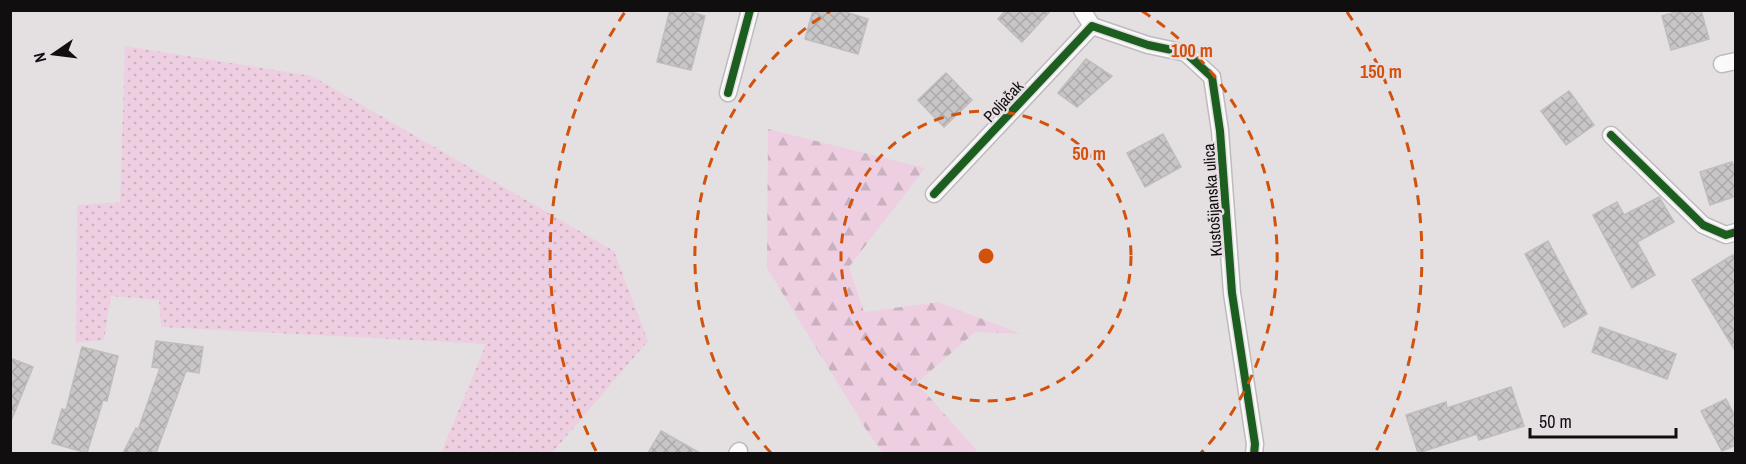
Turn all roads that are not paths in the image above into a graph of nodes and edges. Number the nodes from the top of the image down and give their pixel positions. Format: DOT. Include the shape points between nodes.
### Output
graph roads {
  1 [pos="750,10"];
  2 [pos="1082,10"];
  3 [pos="1092,26"];
  4 [pos="728,93"];
  5 [pos="1611,135"];
  6 [pos="934,194"];
  7 [pos="1736,232"];
  8 [pos="1254,453"];
  1 -- 4 [label="street"];
  2 -- 3 [label="street"];
  3 -- 6 [label="street, Poljačak"];
  3 -- 8 [label="street, Kustošijanska ulica" via="1186,53 1212,77 1232,293"];
  5 -- 7 [label="street" via="1703,225 1726,235"];
}
